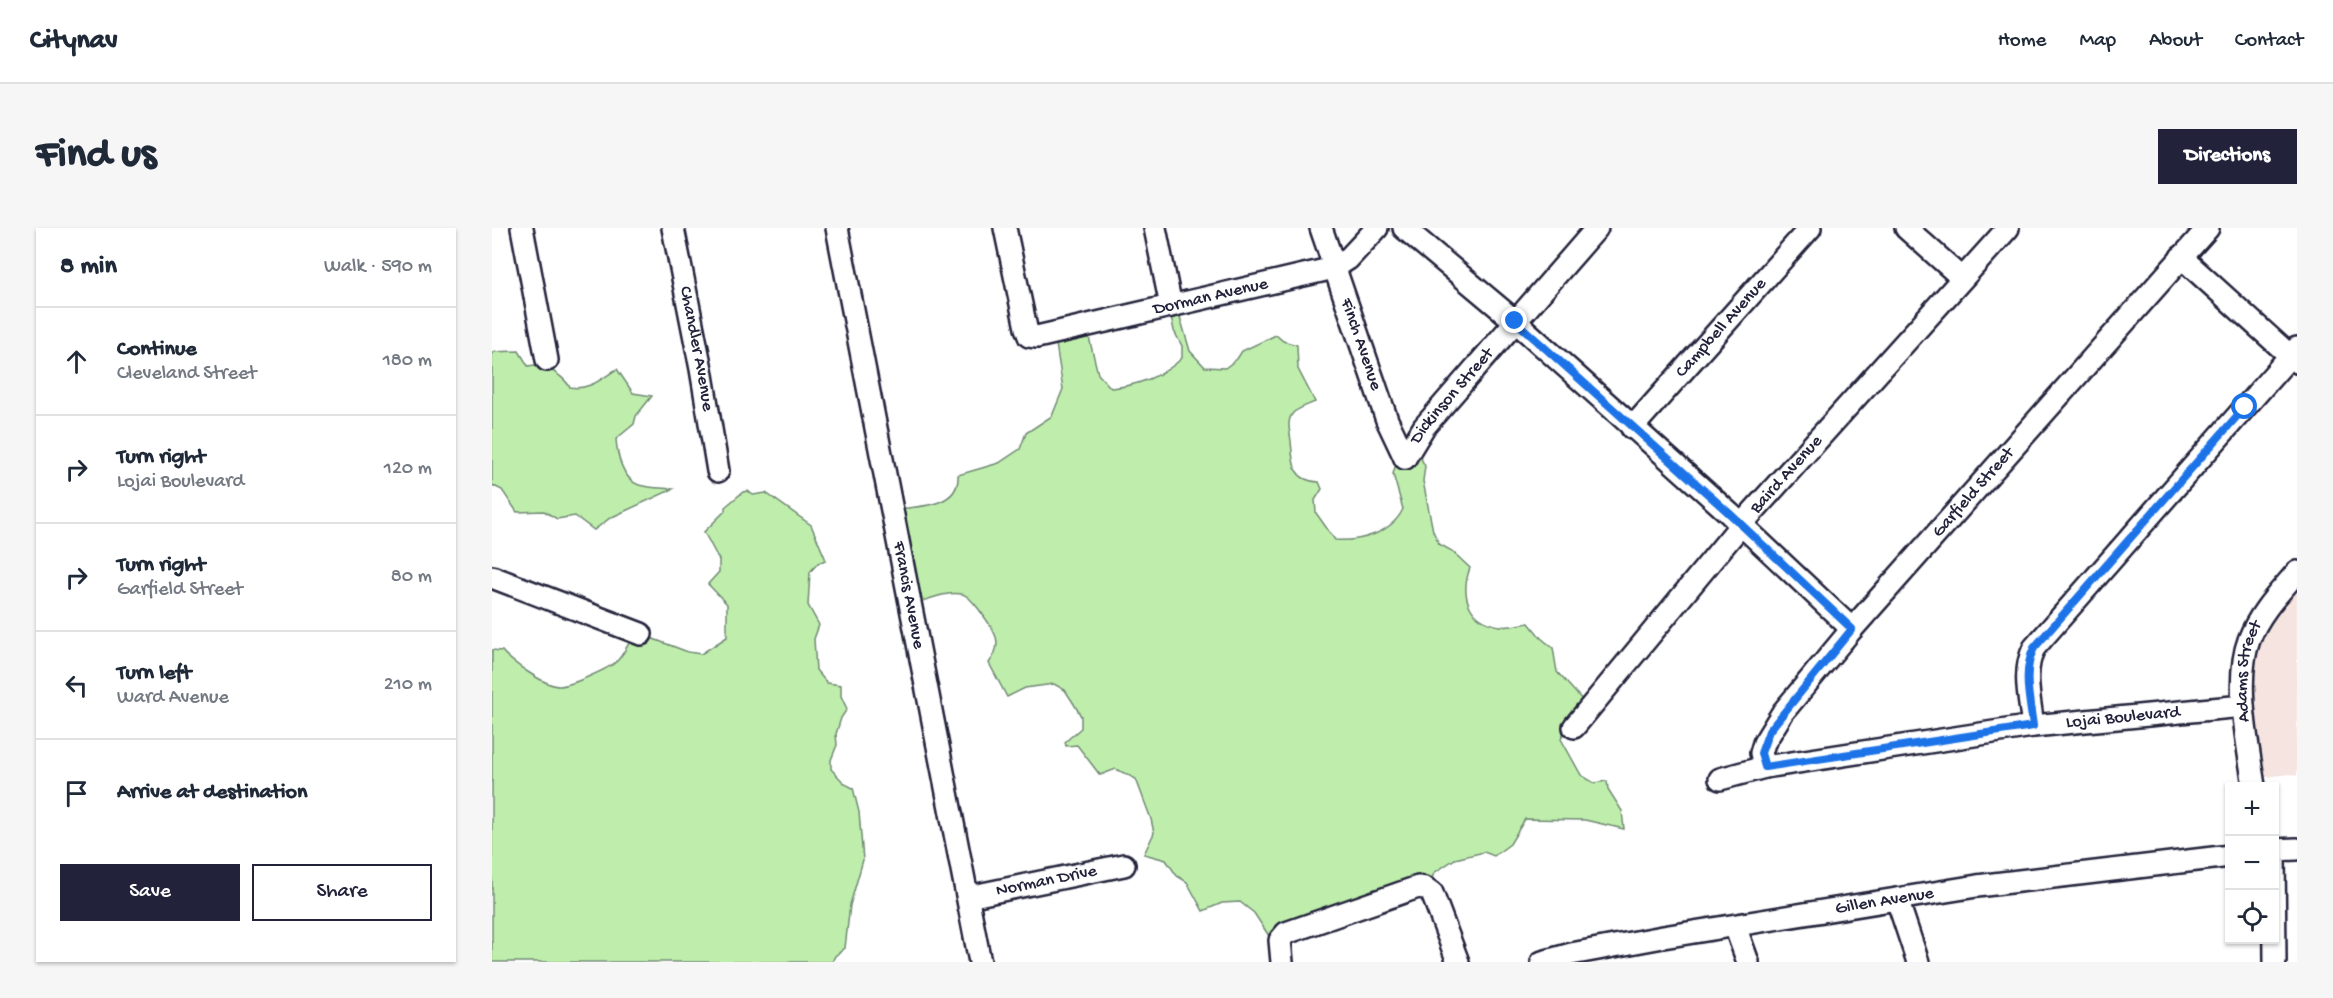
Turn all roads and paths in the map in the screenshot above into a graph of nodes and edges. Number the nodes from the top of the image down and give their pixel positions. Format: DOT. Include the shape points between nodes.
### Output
graph roads {
  1 [pos="522,228"];
  2 [pos="673,228"];
  3 [pos="837,228"];
  4 [pos="1005,228"];
  5 [pos="1155,228"];
  6 [pos="1321,228"];
  7 [pos="1377,228"];
  8 [pos="1404,228"];
  9 [pos="1597,228"];
  10 [pos="1810,228"];
  11 [pos="1906,228"];
  12 [pos="2008,228"];
  13 [pos="2208,228"];
  14 [pos="2181,257"];
  15 [pos="1334,268"];
  16 [pos="1962,278"];
  17 [pos="1171,306"];
  18 [pos="1515,321"];
  19 [pos="2295,355"];
  20 [pos="547,360"];
  21 [pos="1632,428"];
  22 [pos="1405,458"];
  23 [pos="718,471"];
  24 [pos="1740,526"];
  25 [pos="2297,572"];
  26 [pos="492,577"];
  27 [pos="1852,629"];
  28 [pos="641,634"];
  29 [pos="2243,706"];
  30 [pos="2033,726"];
  31 [pos="1574,727"];
  32 [pos="1765,767"];
  33 [pos="1720,779"];
  34 [pos="2253,782"];
  35 [pos="2297,849"];
  36 [pos="2279,851"];
  37 [pos="2225,856"];
  38 [pos="1124,865"];
  39 [pos="2274,890"];
  40 [pos="968,897"];
  41 [pos="1897,899"];
  42 [pos="1735,926"];
  43 [pos="1573,958"];
  44 [pos="980,962"];
  45 [pos="1282,962"];
  46 [pos="1458,962"];
  47 [pos="1542,962"];
  48 [pos="1748,962"];
  49 [pos="1918,962"];
  50 [pos="2275,962"];
  1 -- 20 [label="street"];
  2 -- 23 [label="street, Chandler Avenue"];
  3 -- 40 [label="street, Francis Avenue"];
  4 -- 17 [label="street, Dorman Avenue" via="1029,336"];
  5 -- 17 [label="street"];
  6 -- 15 [label="street, Finch Avenue"];
  7 -- 15 [label="street, Dorman Avenue" via="1348,260"];
  8 -- 18 [label="street"];
  9 -- 18 [label="street, Dickinson Street"];
  10 -- 21 [label="street, Campbell Avenue"];
  11 -- 16 [label="street"];
  12 -- 16 [label="street, Baird Avenue"];
  13 -- 14 [label="street, Garfield Street"];
  14 -- 19 [label="street"];
  14 -- 27 [label="street, Garfield Street"];
  15 -- 17 [label="street, Dorman Avenue"];
  15 -- 22 [label="street, Finch Avenue" via="1387,420"];
  16 -- 24 [label="street, Baird Avenue"];
  18 -- 21 [label="street"];
  18 -- 22 [label="street, Dickinson Street" via="1424,427"];
  19 -- 30 [label="street" via="2034,648 2027,674"];
  21 -- 24 [label="street"];
  24 -- 27 [label="street"];
  24 -- 31 [label="street, Baird Avenue"];
  25 -- 29 [label="street, Adams Street" via="2268,606 2248,642"];
  26 -- 28 [label="street"];
  27 -- 32 [label="street, Garfield Street" via="1769,731 1761,753"];
  29 -- 30 [label="street, Lojai Boulevard"];
  29 -- 34 [label="street, Adams Street"];
  30 -- 32 [label="street, Lojai Boulevard"];
  32 -- 33 [label="street, Lojai Boulevard"];
  35 -- 36 [label="street"];
  37 -- 41 [label="street, Gillen Avenue"];
  38 -- 40 [label="street, Norman Drive"];
  39 -- 50 [label="street"];
  40 -- 44 [label="street, Francis Avenue"];
  41 -- 42 [label="street, Gillen Avenue"];
  41 -- 49 [label="street"];
  42 -- 43 [label="street, Gillen Avenue"];
  42 -- 48 [label="street"];
  43 -- 47 [label="street, Gillen Avenue"];
  45 -- 46 [label="street" via="1280,940 1286,933 1418,887 1432,893"];
}
